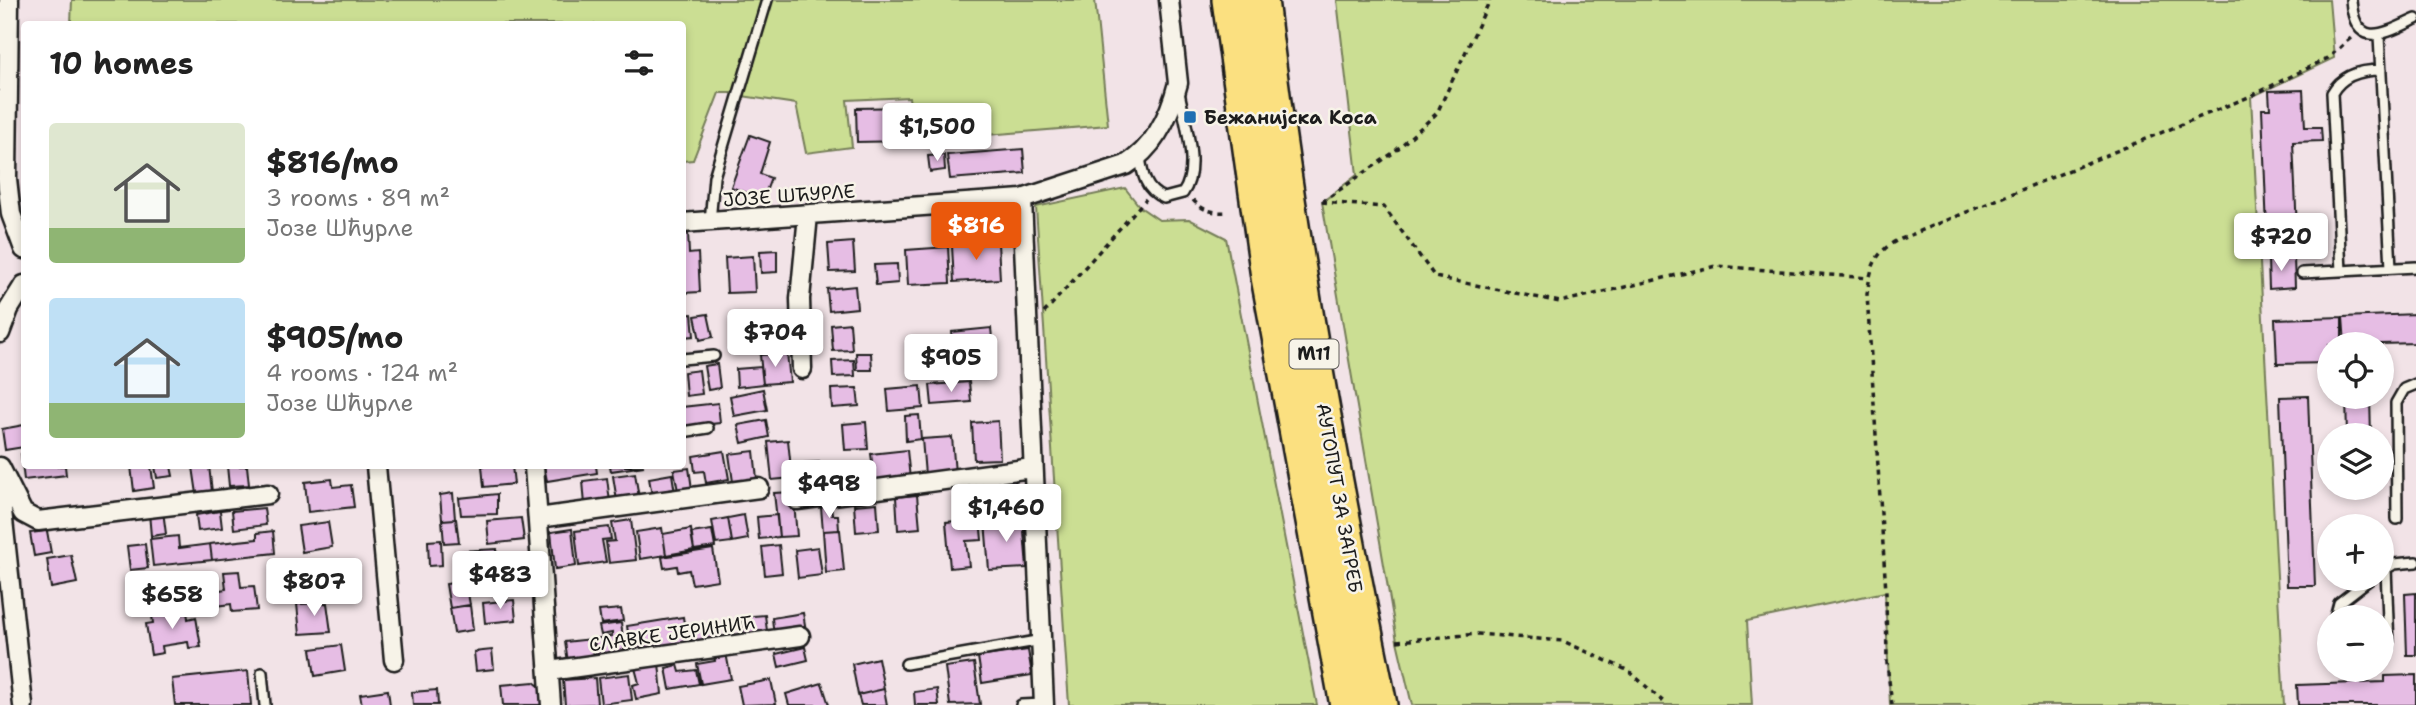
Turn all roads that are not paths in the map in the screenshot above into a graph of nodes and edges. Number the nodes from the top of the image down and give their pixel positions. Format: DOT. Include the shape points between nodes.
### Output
graph roads {
  1 [pos="9,0"];
  2 [pos="768,0"];
  3 [pos="1169,0"];
  4 [pos="1229,0"];
  5 [pos="1261,0"];
  6 [pos="2351,0"];
  7 [pos="2416,19"];
  8 [pos="2379,36"];
  9 [pos="2381,70"];
  10 [pos="1178,83"];
  11 [pos="1140,156"];
  12 [pos="1022,199"];
  13 [pos="808,215"];
  14 [pos="710,222"];
  15 [pos="686,223"];
  16 [pos="21,242"];
  17 [pos="2416,267"];
  18 [pos="2391,268"];
  19 [pos="2341,271"];
  20 [pos="2302,273"];
  21 [pos="21,290"];
  22 [pos="0,333"];
  23 [pos="714,356"];
  24 [pos="686,359"];
  25 [pos="802,369"];
  26 [pos="2416,384"];
  27 [pos="708,428"];
  28 [pos="686,431"];
  29 [pos="0,467"];
  30 [pos="1032,468"];
  31 [pos="376,469"];
  32 [pos="534,469"];
  33 [pos="795,476"];
  34 [pos="760,488"];
  35 [pos="0,492"];
  36 [pos="268,494"];
  37 [pos="797,500"];
  38 [pos="538,518"];
  39 [pos="2397,519"];
  40 [pos="2416,562"];
  41 [pos="2394,567"];
  42 [pos="2354,591"];
  43 [pos="2338,605"];
  44 [pos="800,636"];
  45 [pos="1042,640"];
  46 [pos="394,660"];
  47 [pos="906,664"];
  48 [pos="549,671"];
  49 [pos="262,673"];
  50 [pos="25,702"];
  51 [pos="265,705"];
  52 [pos="551,705"];
  53 [pos="1021,705"];
  54 [pos="1044,705"];
  55 [pos="1347,705"];
  56 [pos="1380,705"];
  1 -- 16 [label="street" via="7,178 11,214"];
  2 -- 14 [label="lane" via="714,177"];
  3 -- 10 [label="street"];
  4 -- 55 [label="highway, АУТОПУТ ЗА ЗАГРЕБ / M11" via="1268,277"];
  5 -- 56 [label="highway, АУТОПУТ ЗА ЗАГРЕБ / M11" via="1294,238"];
  6 -- 8 [label="lane" via="2358,28"];
  7 -- 8 [label="lane"];
  8 -- 9 [label="lane"];
  9 -- 18 [label="lane"];
  9 -- 19 [label="lane" via="2347,77 2332,93"];
  10 -- 11 [label="street" via="1169,113"];
  10 -- 11 [label="lane" via="1191,164 1185,190 1170,199 1152,192"];
  11 -- 12 [label="street, ЈОЗЕ ШЋУРЛЕ" via="1098,176"];
  12 -- 13 [label="street, ЈОЗЕ ШЋУРЛЕ"];
  12 -- 30 [label="street"];
  13 -- 14 [label="street, ЈОЗЕ ШЋУРЛЕ"];
  13 -- 25 [label="street" via="800,299"];
  14 -- 15 [label="street, ЈОЗЕ ШЋУРЛЕ"];
  17 -- 18 [label="lane"];
  18 -- 19 [label="lane"];
  19 -- 20 [label="lane"];
  21 -- 22 [label="street"];
  23 -- 24 [label="lane"];
  26 -- 39 [label="lane" via="2404,389 2396,404"];
  27 -- 28 [label="lane"];
  29 -- 36 [label="street" via="23,513 37,522"];
  30 -- 37 [label="street"];
  30 -- 45 [label="street"];
  31 -- 46 [label="street"];
  32 -- 38 [label="street"];
  33 -- 37 [label="lane"];
  34 -- 38 [label="street"];
  35 -- 50 [label="street"];
  38 -- 48 [label="street"];
  40 -- 41 [label="lane"];
  42 -- 43 [label="lane"];
  44 -- 48 [label="street, СЛАВКЕ ЈЕРИНИЋ"];
  45 -- 47 [label="lane"];
  45 -- 54 [label="street"];
  48 -- 52 [label="street"];
  49 -- 51 [label="lane"];
  53 -- 54 [label="lane"];
}
